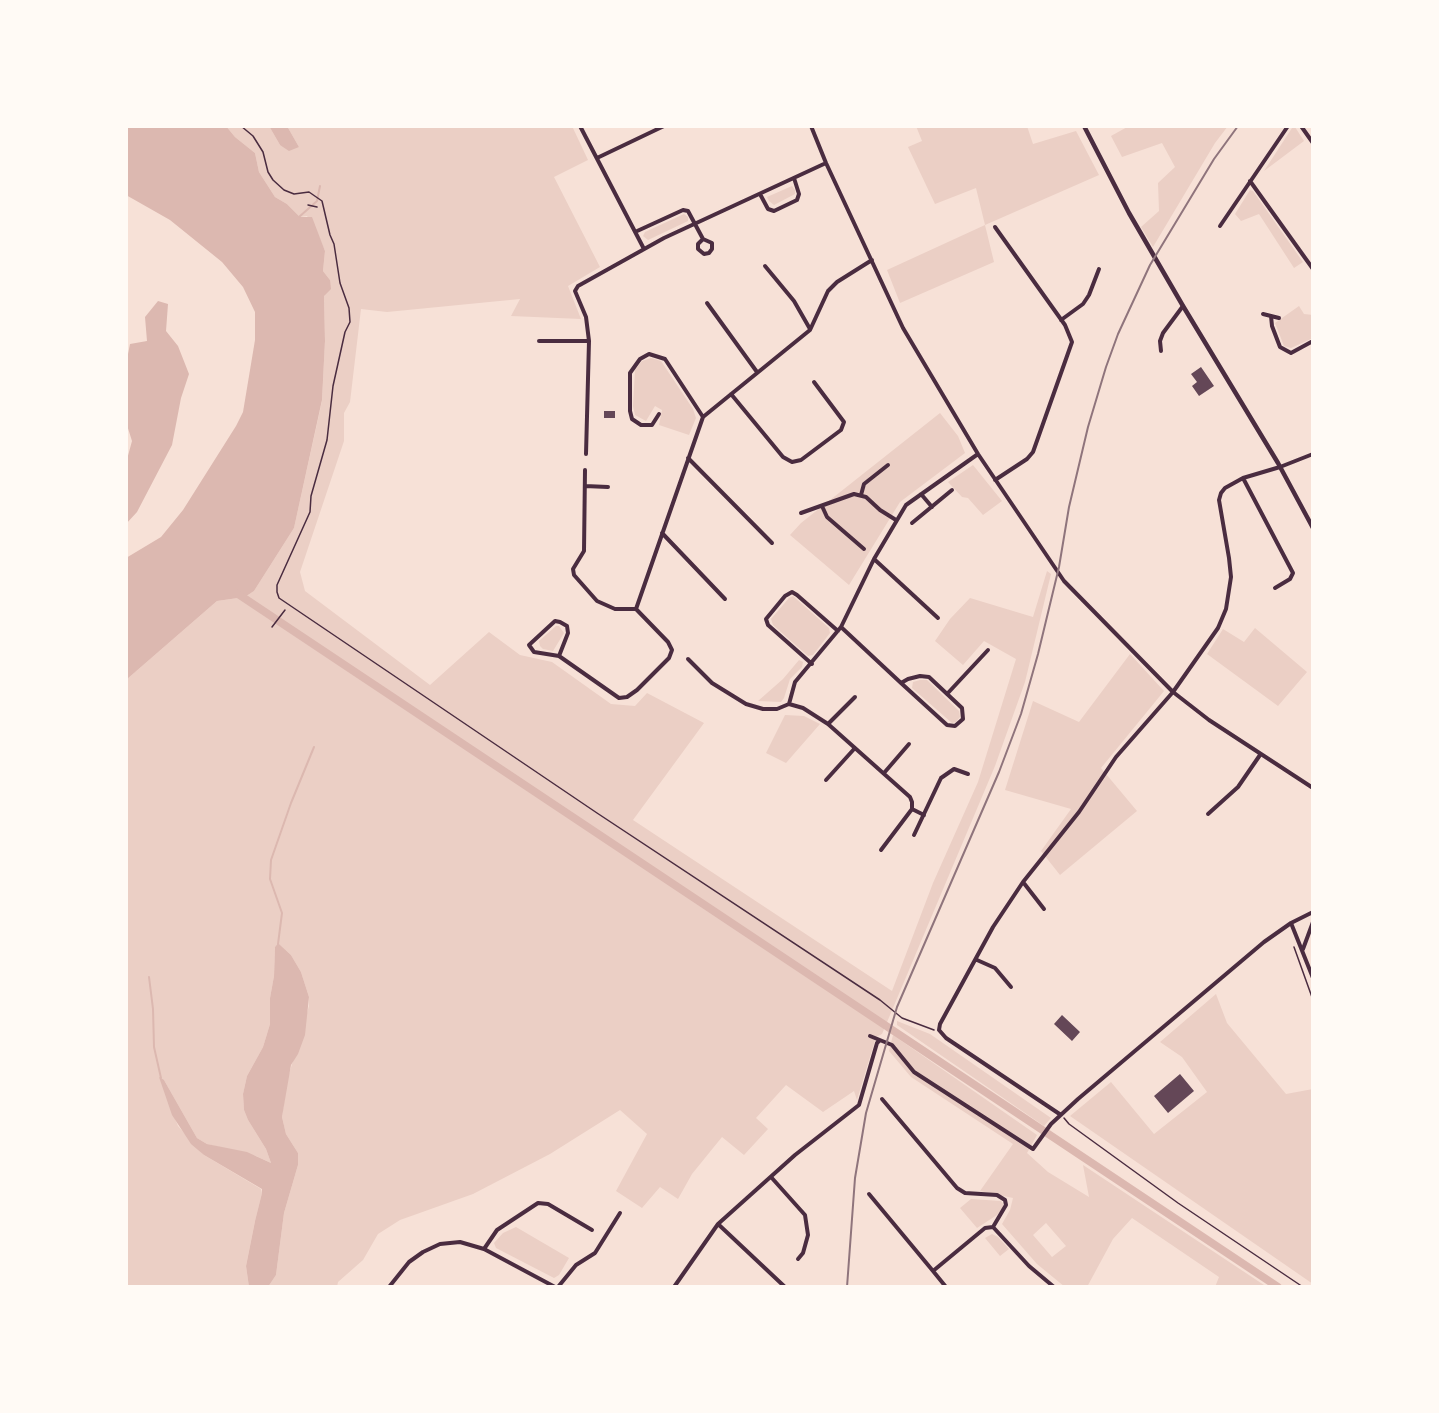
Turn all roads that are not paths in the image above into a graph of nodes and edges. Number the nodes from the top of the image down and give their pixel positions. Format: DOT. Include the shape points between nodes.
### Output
graph roads {
  1 [pos="580,126"];
  2 [pos="662,126"];
  3 [pos="811,126"];
  4 [pos="1084,126"];
  5 [pos="1288,126"];
  6 [pos="1301,126"];
  7 [pos="1313,143"];
  8 [pos="597,158"];
  9 [pos="826,164"];
  10 [pos="794,178"];
  11 [pos="1250,182"];
  12 [pos="760,194"];
  13 [pos="696,224"];
  14 [pos="1220,226"];
  15 [pos="995,227"];
  16 [pos="635,232"];
  17 [pos="703,239"];
  18 [pos="644,249"];
  19 [pos="872,260"];
  20 [pos="765,266"];
  21 [pos="1313,268"];
  22 [pos="1099,269"];
  23 [pos="707,303"];
  24 [pos="1183,306"];
  25 [pos="1263,314"];
  26 [pos="1271,316"];
  27 [pos="1279,318"];
  28 [pos="1061,320"];
  29 [pos="810,330"];
  30 [pos="539,341"];
  31 [pos="589,341"];
  32 [pos="1313,341"];
  33 [pos="1161,351"];
  34 [pos="757,372"];
  35 [pos="814,382"];
  36 [pos="731,394"];
  37 [pos="659,414"];
  38 [pos="703,417"];
  39 [pos="586,454"];
  40 [pos="978,454"];
  41 [pos="1313,454"];
  42 [pos="688,458"];
  43 [pos="888,465"];
  44 [pos="1280,467"];
  45 [pos="585,470"];
  46 [pos="1243,478"];
  47 [pos="995,480"];
  48 [pos="585,486"];
  49 [pos="608,487"];
  50 [pos="952,490"];
  51 [pos="921,494"];
  52 [pos="861,495"];
  53 [pos="822,506"];
  54 [pos="932,507"];
  55 [pos="801,513"];
  56 [pos="896,520"];
  57 [pos="912,523"];
  58 [pos="1313,528"];
  59 [pos="662,533"];
  60 [pos="772,543"];
  61 [pos="864,549"];
  62 [pos="874,559"];
  63 [pos="1275,588"];
  64 [pos="725,599"];
  65 [pos="636,609"];
  66 [pos="938,618"];
  67 [pos="839,629"];
  68 [pos="988,650"];
  69 [pos="559,656"];
  70 [pos="688,659"];
  71 [pos="812,664"];
  72 [pos="901,683"];
  73 [pos="1173,692"];
  74 [pos="947,694"];
  75 [pos="855,697"];
  76 [pos="789,704"];
  77 [pos="828,724"];
  78 [pos="909,744"];
  79 [pos="855,747"];
  80 [pos="1260,755"];
  81 [pos="884,773"];
  82 [pos="968,774"];
  83 [pos="826,780"];
  84 [pos="1313,788"];
  85 [pos="912,809"];
  86 [pos="924,814"];
  87 [pos="1208,814"];
  88 [pos="914,835"];
  89 [pos="881,850"];
  90 [pos="1023,882"];
  91 [pos="1044,909"];
  92 [pos="1313,912"];
  93 [pos="1313,922"];
  94 [pos="1291,923"];
  95 [pos="1302,950"];
  96 [pos="977,960"];
  97 [pos="1313,978"];
  98 [pos="1011,987"];
  99 [pos="870,1036"];
  100 [pos="880,1041"];
  101 [pos="882,1099"];
  102 [pos="1062,1116"];
  103 [pos="771,1177"];
  104 [pos="870,1194"];
  105 [pos="620,1212"];
  106 [pos="718,1224"];
  107 [pos="993,1227"];
  108 [pos="592,1230"];
  109 [pos="484,1249"];
  110 [pos="798,1259"];
  111 [pos="933,1271"];
  112 [pos="389,1287"];
  113 [pos="557,1287"];
  114 [pos="674,1287"];
  115 [pos="785,1287"];
  116 [pos="945,1287"];
  117 [pos="1054,1287"];
  1 -- 8 [label="street"];
  2 -- 8 [label="street"];
  3 -- 9 [label="street"];
  4 -- 24 [label="main road"];
  5 -- 11 [label="street"];
  6 -- 7 [label="street"];
  8 -- 16 [label="street"];
  9 -- 10 [label="street"];
  9 -- 19 [label="street"];
  10 -- 12 [label="street"];
  10 -- 12 [label="street" via="797,200 774,211 768,209"];
  11 -- 14 [label="street"];
  11 -- 21 [label="street"];
  12 -- 13 [label="street"];
  13 -- 16 [label="street" via="683,210"];
  13 -- 17 [label="street"];
  13 -- 18 [label="street"];
  15 -- 28 [label="street"];
  16 -- 18 [label="street"];
  18 -- 31 [label="street" via="575,291 586,317"];
  19 -- 29 [label="street" via="828,291"];
  19 -- 40 [label="street" via="903,328"];
  20 -- 29 [label="street" via="794,301"];
  22 -- 28 [label="street" via="1083,304"];
  23 -- 34 [label="street"];
  24 -- 33 [label="street" via="1163,333"];
  24 -- 44 [label="main road"];
  25 -- 26 [label="street"];
  26 -- 27 [label="street"];
  26 -- 32 [label="street" via="1280,347 1291,353"];
  28 -- 47 [label="street" via="1072,342 1033,452"];
  29 -- 34 [label="street"];
  30 -- 31 [label="street"];
  31 -- 39 [label="street"];
  34 -- 36 [label="street"];
  35 -- 36 [label="street" via="844,422 841,430 801,460 792,462 783,457"];
  36 -- 38 [label="street"];
  37 -- 38 [label="street" via="652,425 641,425 632,420 630,411 630,373 639,359 649,354 665,359"];
  38 -- 42 [label="street"];
  40 -- 47 [label="street"];
  40 -- 51 [label="street"];
  41 -- 44 [label="street"];
  42 -- 59 [label="street"];
  42 -- 60 [label="street"];
  43 -- 52 [label="street" via="864,484"];
  44 -- 46 [label="street"];
  44 -- 58 [label="main road"];
  45 -- 48 [label="street"];
  46 -- 63 [label="street" via="1293,573"];
  46 -- 73 [label="street" via="1225,488 1219,500 1231,577 1226,609 1218,628"];
  47 -- 73 [label="street" via="1064,581"];
  48 -- 49 [label="street"];
  48 -- 65 [label="street" via="584,552 574,575 597,601 615,609"];
  50 -- 54 [label="street"];
  51 -- 54 [label="street"];
  51 -- 56 [label="street" via="906,505"];
  52 -- 53 [label="street"];
  52 -- 56 [label="street"];
  53 -- 55 [label="street"];
  53 -- 61 [label="street" via="827,517"];
  54 -- 57 [label="street"];
  56 -- 62 [label="street"];
  59 -- 64 [label="street"];
  59 -- 65 [label="street"];
  62 -- 66 [label="street"];
  62 -- 67 [label="street"];
  65 -- 69 [label="street" via="672,650 669,658 627,697 619,698"];
  67 -- 71 [label="street"];
  67 -- 71 [label="street" via="792,592 766,619"];
  67 -- 72 [label="street"];
  68 -- 74 [label="street"];
  69 -- 69 [label="street" via="534,652 529,645 555,621 567,626 568,633"];
  70 -- 76 [label="street" via="712,683 746,704 777,709"];
  71 -- 76 [label="street" via="795,682"];
  72 -- 74 [label="street" via="929,677"];
  72 -- 74 [label="street" via="946,725 955,726 964,714"];
  73 -- 80 [label="street"];
  73 -- 90 [label="street" via="1116,757 1079,812"];
  75 -- 77 [label="street"];
  76 -- 77 [label="street"];
  77 -- 79 [label="street"];
  78 -- 81 [label="street"];
  79 -- 81 [label="street"];
  79 -- 83 [label="street"];
  80 -- 84 [label="street"];
  80 -- 87 [label="street" via="1238,787"];
  81 -- 85 [label="street" via="910,796"];
  82 -- 86 [label="street" via="954,769 941,778"];
  85 -- 86 [label="street"];
  85 -- 89 [label="street"];
  86 -- 88 [label="street"];
  90 -- 91 [label="street"];
  90 -- 96 [label="street"];
  92 -- 94 [label="street"];
  93 -- 95 [label="street"];
  94 -- 95 [label="street"];
  94 -- 102 [label="street"];
  95 -- 97 [label="street"];
  96 -- 98 [label="street" via="995,968"];
  96 -- 102 [label="street" via="939,1030"];
  99 -- 100 [label="street"];
  100 -- 102 [label="street" via="892,1045 914,1072 1033,1149"];
  100 -- 103 [label="street" via="859,1105"];
  101 -- 107 [label="street" via="957,1188 965,1193 1002,1196 1006,1206"];
  103 -- 106 [label="street"];
  103 -- 110 [label="street" via="806,1215 808,1235"];
  104 -- 111 [label="street"];
  105 -- 113 [label="street" via="595,1253 576,1265"];
  106 -- 114 [label="street"];
  106 -- 115 [label="street"];
  107 -- 111 [label="street" via="985,1228"];
  107 -- 117 [label="street"];
  108 -- 109 [label="street" via="548,1204 538,1203 497,1230"];
  109 -- 112 [label="street" via="460,1242 440,1244 409,1262"];
  109 -- 113 [label="street"];
  111 -- 116 [label="street"];
}
